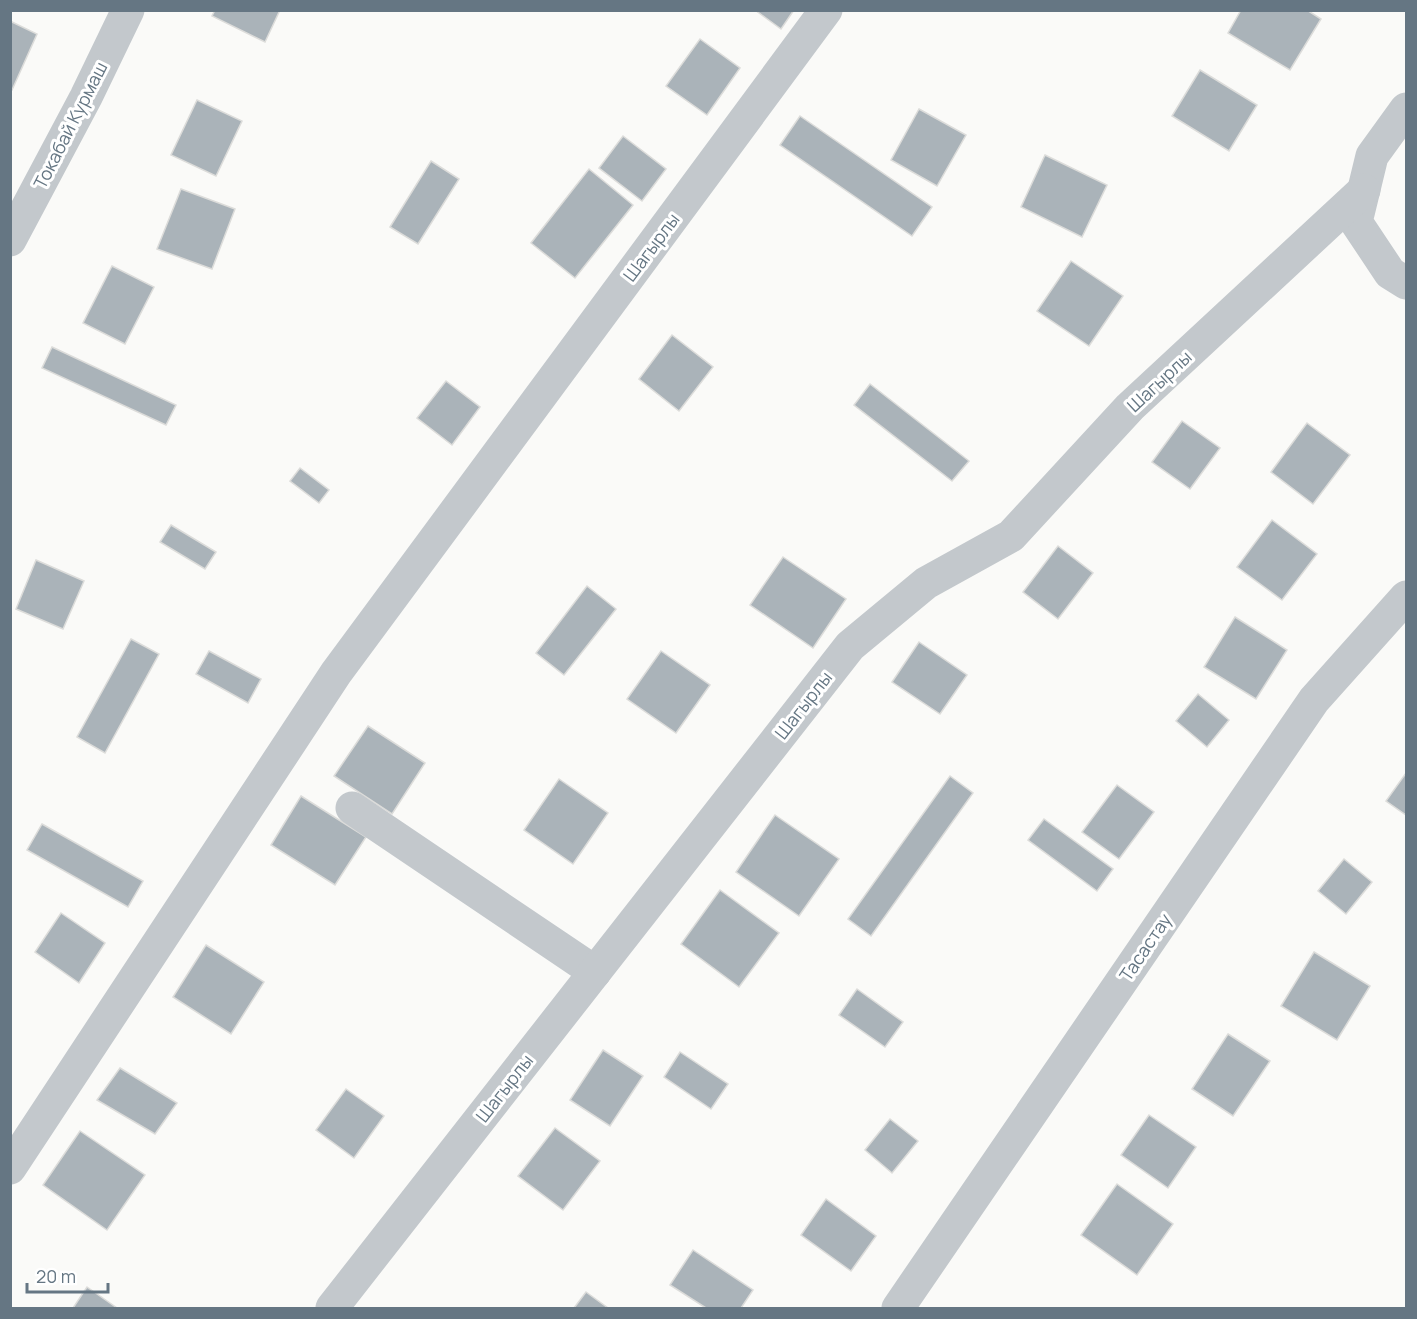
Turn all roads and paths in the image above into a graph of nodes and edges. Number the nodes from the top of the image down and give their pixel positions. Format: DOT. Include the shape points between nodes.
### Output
graph roads {
  1 [pos="128,10"];
  2 [pos="826,10"];
  3 [pos="1407,109"];
  4 [pos="1364,190"];
  5 [pos="10,240"];
  6 [pos="1407,283"];
  7 [pos="1407,597"];
  8 [pos="352,808"];
  9 [pos="595,972"];
  10 [pos="10,1168"];
  11 [pos="332,1308"];
  12 [pos="898,1308"];
  1 -- 5 [label="street, Токабай Курмаш"];
  2 -- 10 [label="street, Шагырлы" via="336,673"];
  3 -- 4 [label="street" via="1372,156"];
  4 -- 6 [label="street" via="1356,222 1390,273"];
  4 -- 9 [label="street, Шагырлы" via="1130,407 1011,536 926,583 850,646"];
  7 -- 12 [label="street, Тасастау" via="1314,700"];
  8 -- 9 [label="street"];
  9 -- 11 [label="street, Шагырлы"];
}
